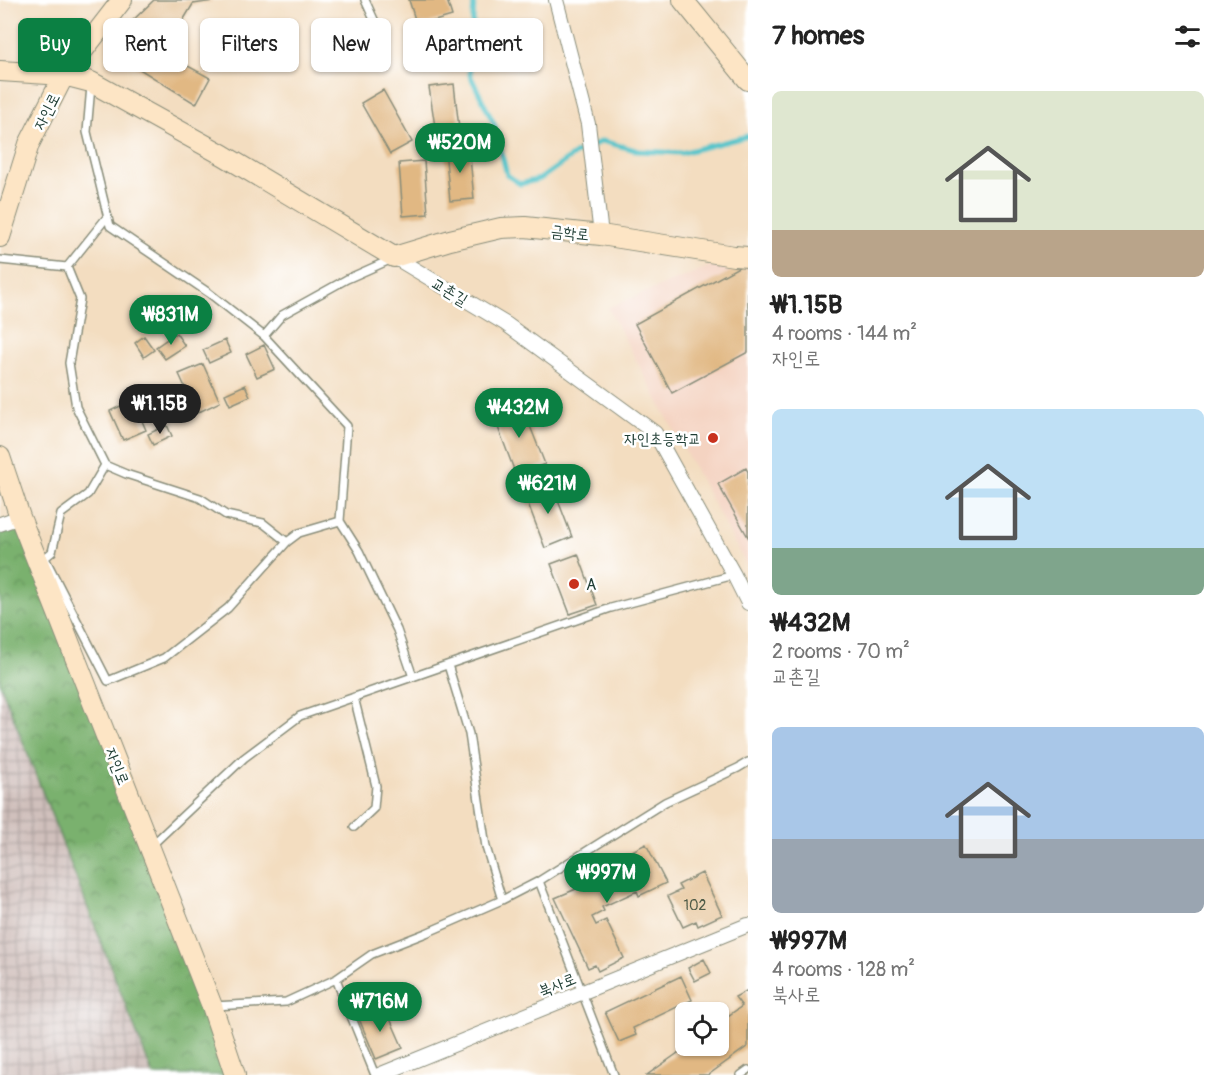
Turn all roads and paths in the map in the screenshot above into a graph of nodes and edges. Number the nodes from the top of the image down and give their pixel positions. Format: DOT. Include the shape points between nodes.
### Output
graph roads {
  1 [pos="122,0"];
  2 [pos="365,0"];
  3 [pos="556,0"];
  4 [pos="683,0"];
  5 [pos="373,18"];
  6 [pos="0,71"];
  7 [pos="64,75"];
  8 [pos="748,80"];
  9 [pos="91,82"];
  10 [pos="108,217"];
  11 [pos="601,235"];
  12 [pos="0,237"];
  13 [pos="748,257"];
  14 [pos="394,258"];
  15 [pos="0,260"];
  16 [pos="67,267"];
  17 [pos="264,336"];
  18 [pos="0,457"];
  19 [pos="105,465"];
  20 [pos="20,517"];
  21 [pos="340,521"];
  22 [pos="0,524"];
  23 [pos="286,542"];
  24 [pos="42,560"];
  25 [pos="734,575"];
  26 [pos="748,603"];
  27 [pos="448,665"];
  28 [pos="413,677"];
  29 [pos="354,697"];
  30 [pos="748,762"];
  31 [pos="354,827"];
  32 [pos="150,847"];
  33 [pos="539,880"];
  34 [pos="502,900"];
  35 [pos="748,925"];
  36 [pos="336,979"];
  37 [pos="582,992"];
  38 [pos="212,1006"];
  39 [pos="748,1070"];
  40 [pos="235,1075"];
  41 [pos="377,1075"];
  42 [pos="614,1075"];
  43 [pos="741,1075"];
  1 -- 7 [label="street, 자인로"];
  2 -- 5 [label="lane"];
  3 -- 11 [label="street" via="588,124"];
  4 -- 8 [label="street"];
  6 -- 7 [label="street, 교촌길"];
  7 -- 9 [label="street, 교촌길"];
  7 -- 12 [label="street, 자인로" via="30,144"];
  9 -- 10 [label="lane" via="87,132"];
  9 -- 14 [label="street, 교촌길" via="223,155"];
  10 -- 16 [label="lane"];
  10 -- 17 [label="lane" via="110,226 209,293"];
  11 -- 13 [label="street, 금학로"];
  11 -- 14 [label="street, 금학로" via="501,228"];
  14 -- 17 [label="lane" via="282,315"];
  14 -- 25 [label="street, 교촌길" via="506,324 656,433"];
  15 -- 16 [label="lane"];
  16 -- 19 [label="lane" via="80,299 69,363 76,407"];
  17 -- 21 [label="lane" via="348,426"];
  18 -- 20 [label="street, 자인로"];
  19 -- 23 [label="lane" via="200,498 226,515 263,523"];
  19 -- 24 [label="lane" via="88,494 61,514 52,552"];
  20 -- 22 [label="street"];
  20 -- 24 [label="street, 자인로"];
  21 -- 23 [label="lane" via="299,533"];
  21 -- 28 [label="lane" via="397,630"];
  23 -- 24 [label="lane" via="228,608 164,658 108,681"];
  24 -- 32 [label="street, 자인로"];
  25 -- 26 [label="street, 교촌길"];
  25 -- 27 [label="lane" via="611,608"];
  27 -- 28 [label="lane"];
  27 -- 34 [label="lane" via="469,734 486,848"];
  28 -- 29 [label="lane"];
  29 -- 31 [label="lane" via="376,786 374,808"];
  29 -- 32 [label="lane" via="300,716 244,758"];
  30 -- 33 [label="lane" via="665,802"];
  32 -- 38 [label="street, 자인로"];
  33 -- 34 [label="lane"];
  33 -- 37 [label="lane"];
  34 -- 36 [label="lane" via="372,954"];
  35 -- 37 [label="street, 북사로"];
  36 -- 38 [label="lane" via="286,1002"];
  36 -- 41 [label="lane"];
  37 -- 41 [label="street, 북사로"];
  37 -- 42 [label="lane"];
  38 -- 40 [label="street, 자인로"];
  39 -- 43 [label="lane"];
}
